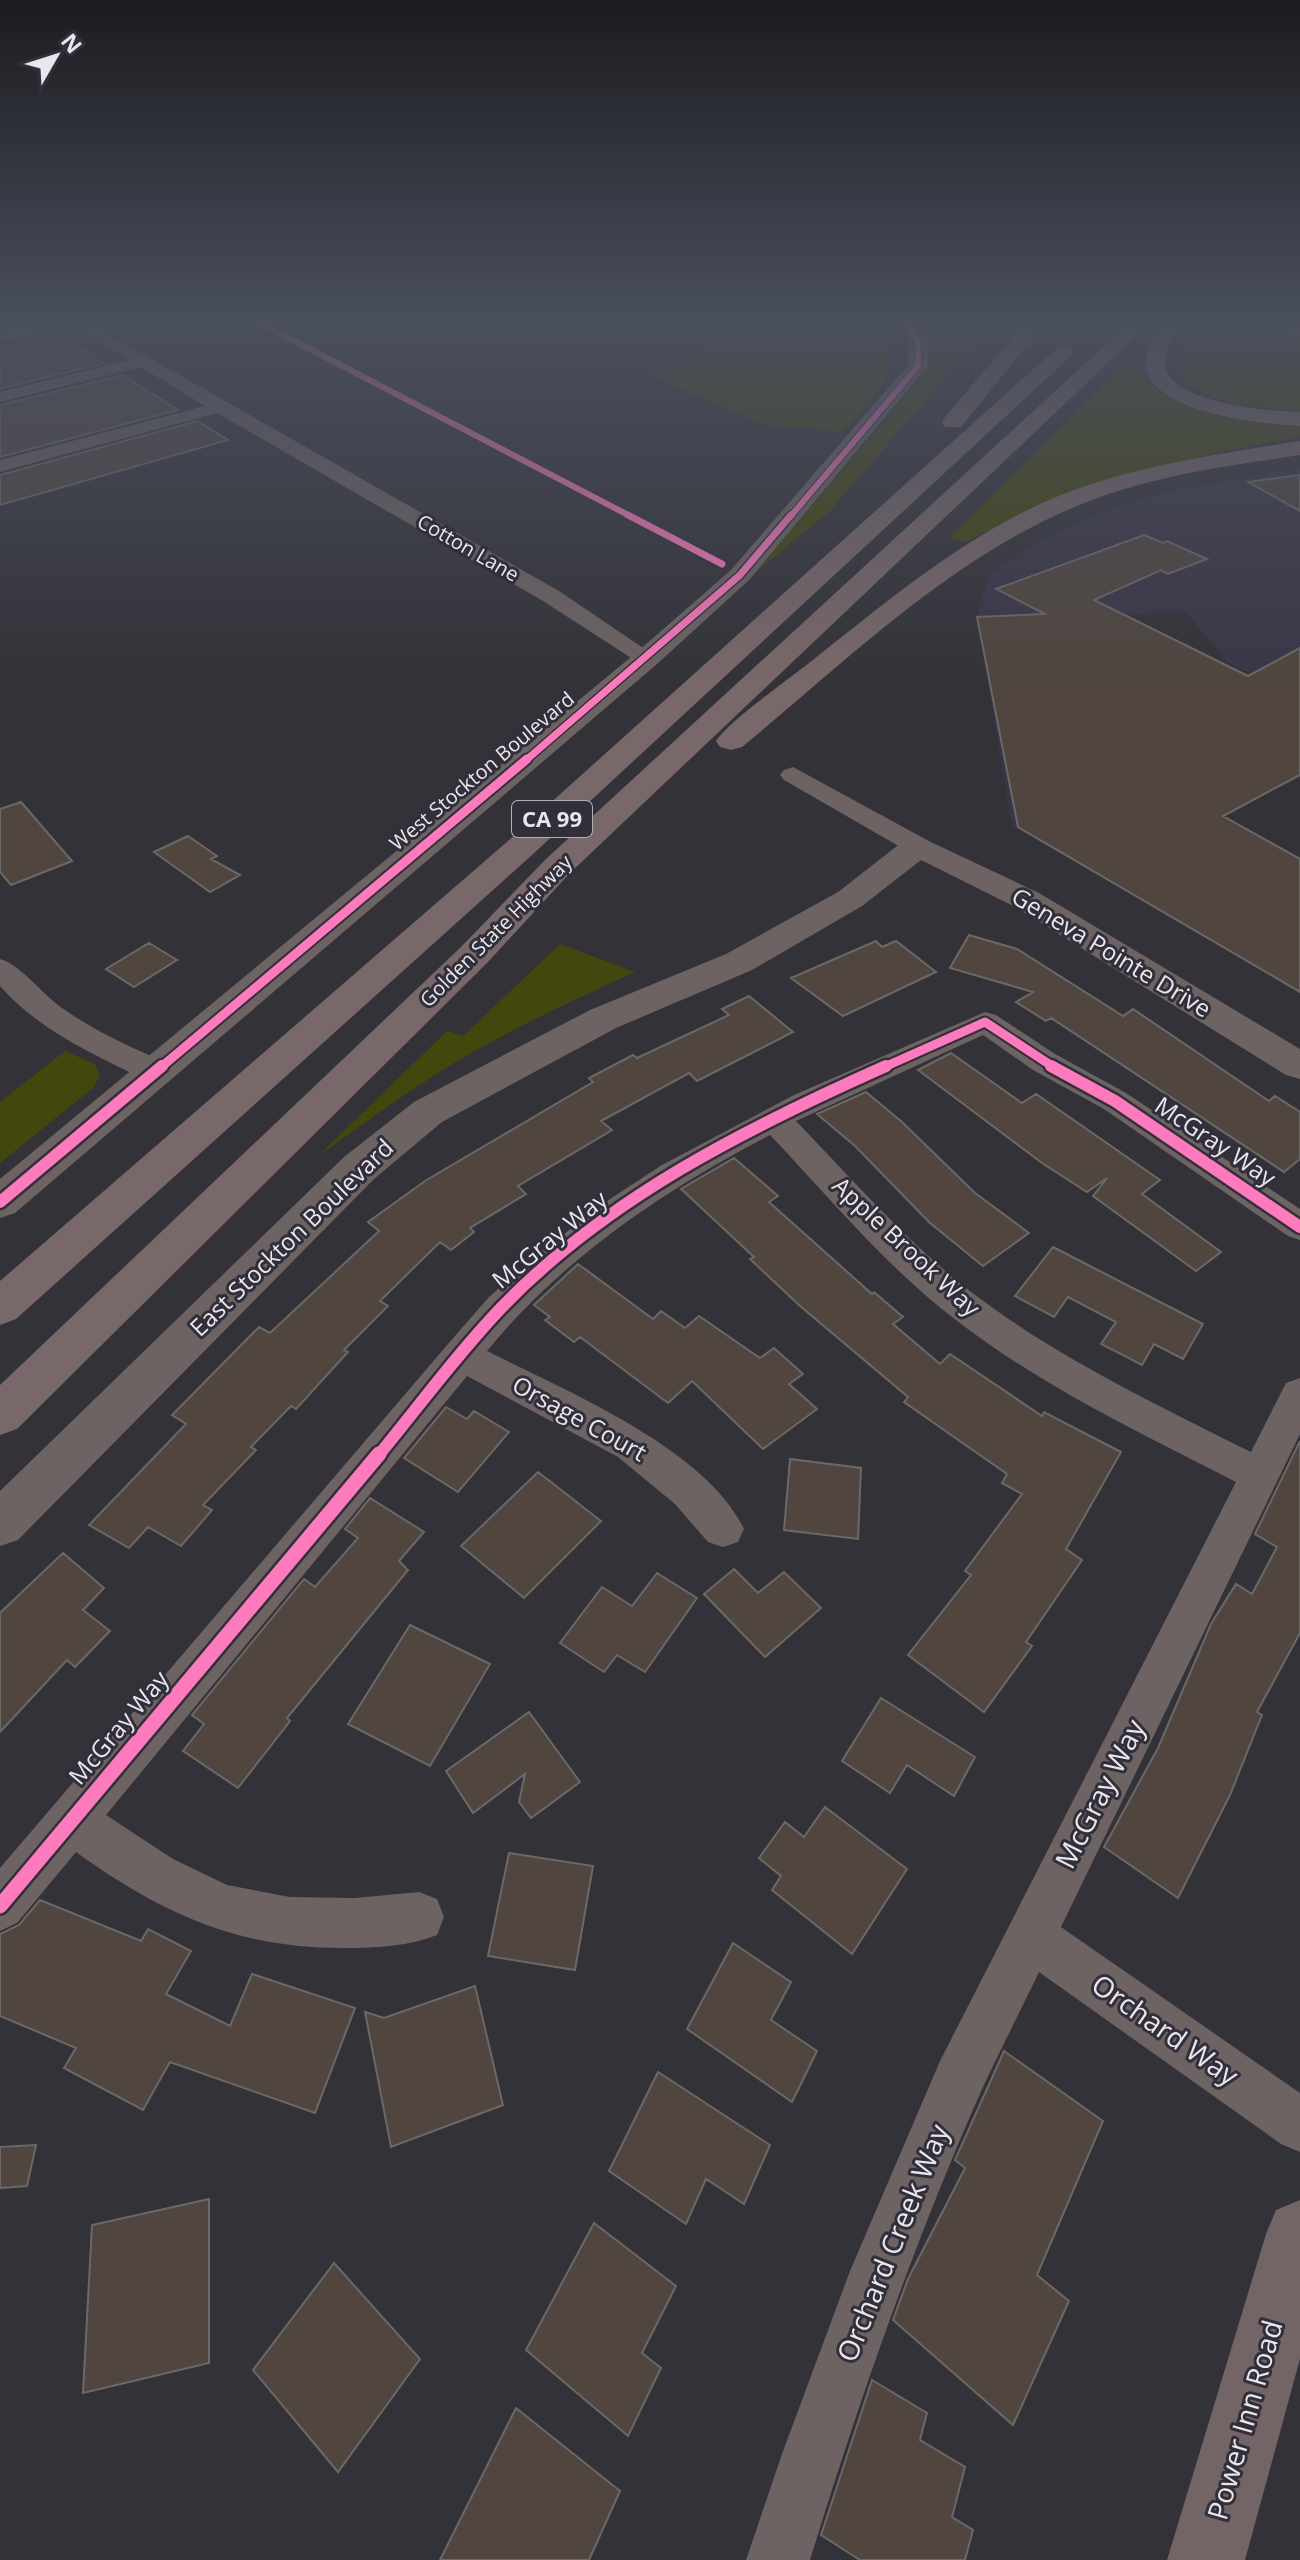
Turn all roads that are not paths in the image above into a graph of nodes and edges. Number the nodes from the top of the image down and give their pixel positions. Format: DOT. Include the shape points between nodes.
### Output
graph roads {
  1 [pos="88,442"];
  2 [pos="282,442"];
  3 [pos="853,442"];
  4 [pos="934,442"];
  5 [pos="966,442"];
  6 [pos="1012,442"];
  7 [pos="1300,448"];
  8 [pos="0,466"];
  9 [pos="846,552"];
  10 [pos="647,658"];
  11 [pos="793,775"];
  12 [pos="918,846"];
  13 [pos="558,866"];
  14 [pos="0,968"];
  15 [pos="1300,1066"];
  16 [pos="155,1071"];
  17 [pos="774,1119"];
  18 [pos="0,1202"];
  19 [pos="1300,1227"];
  20 [pos="0,1307"];
  21 [pos="461,1355"];
  22 [pos="1300,1394"];
  23 [pos="0,1415"];
  24 [pos="1259,1475"];
  25 [pos="0,1524"];
  26 [pos="723,1529"];
  27 [pos="71,1819"];
  28 [pos="0,1906"];
  29 [pos="419,1917"];
  30 [pos="1030,1936"];
  31 [pos="1300,2125"];
  32 [pos="1300,2234"];
  33 [pos="778,2560"];
  34 [pos="1206,2560"];
  1 -- 8 [label="street"];
  2 -- 10 [label="street, Cotton Lane" via="551,596"];
  3 -- 10 [label="street, West Stockton Boulevard" via="740,575"];
  4 -- 9 [label="highway" via="907,469"];
  5 -- 9 [label="highway, Golden State Highway / CA 99"];
  6 -- 13 [label="highway, Golden State Highway / CA 99"];
  7 -- 13 [label="highway" via="1116,484 987,540 644,811"];
  9 -- 20 [label="highway, Golden State Highway / CA 99"];
  10 -- 16 [label="street, West Stockton Boulevard"];
  11 -- 12 [label="street"];
  12 -- 15 [label="street, Geneva Pointe Drive" via="1027,900"];
  12 -- 25 [label="street, East Stockton Boulevard" via="850,899 739,962 603,1019 428,1112 359,1168"];
  13 -- 23 [label="highway, Golden State Highway / CA 99" via="474,955"];
  14 -- 16 [label="street" via="50,1018"];
  16 -- 18 [label="street, West Stockton Boulevard"];
  17 -- 19 [label="street, McGray Way" via="985,1022 1115,1101"];
  17 -- 21 [label="street, McGray Way" via="666,1178 568,1250 502,1307"];
  17 -- 24 [label="street, Apple Brook Way" via="967,1309 1077,1381"];
  21 -- 26 [label="street, Orsage Court" via="632,1445 689,1491"];
  21 -- 27 [label="street, McGray Way"];
  22 -- 24 [label="street, McGray Way"];
  24 -- 30 [label="street, McGray Way"];
  27 -- 28 [label="street, McGray Way"];
  27 -- 29 [label="street" via="170,1886 215,1905 316,1924"];
  30 -- 31 [label="street, Orchard Way"];
  30 -- 33 [label="street, Orchard Creek Way" via="959,2080 879,2271"];
  32 -- 34 [label="main road, Power Inn Road"];
}
